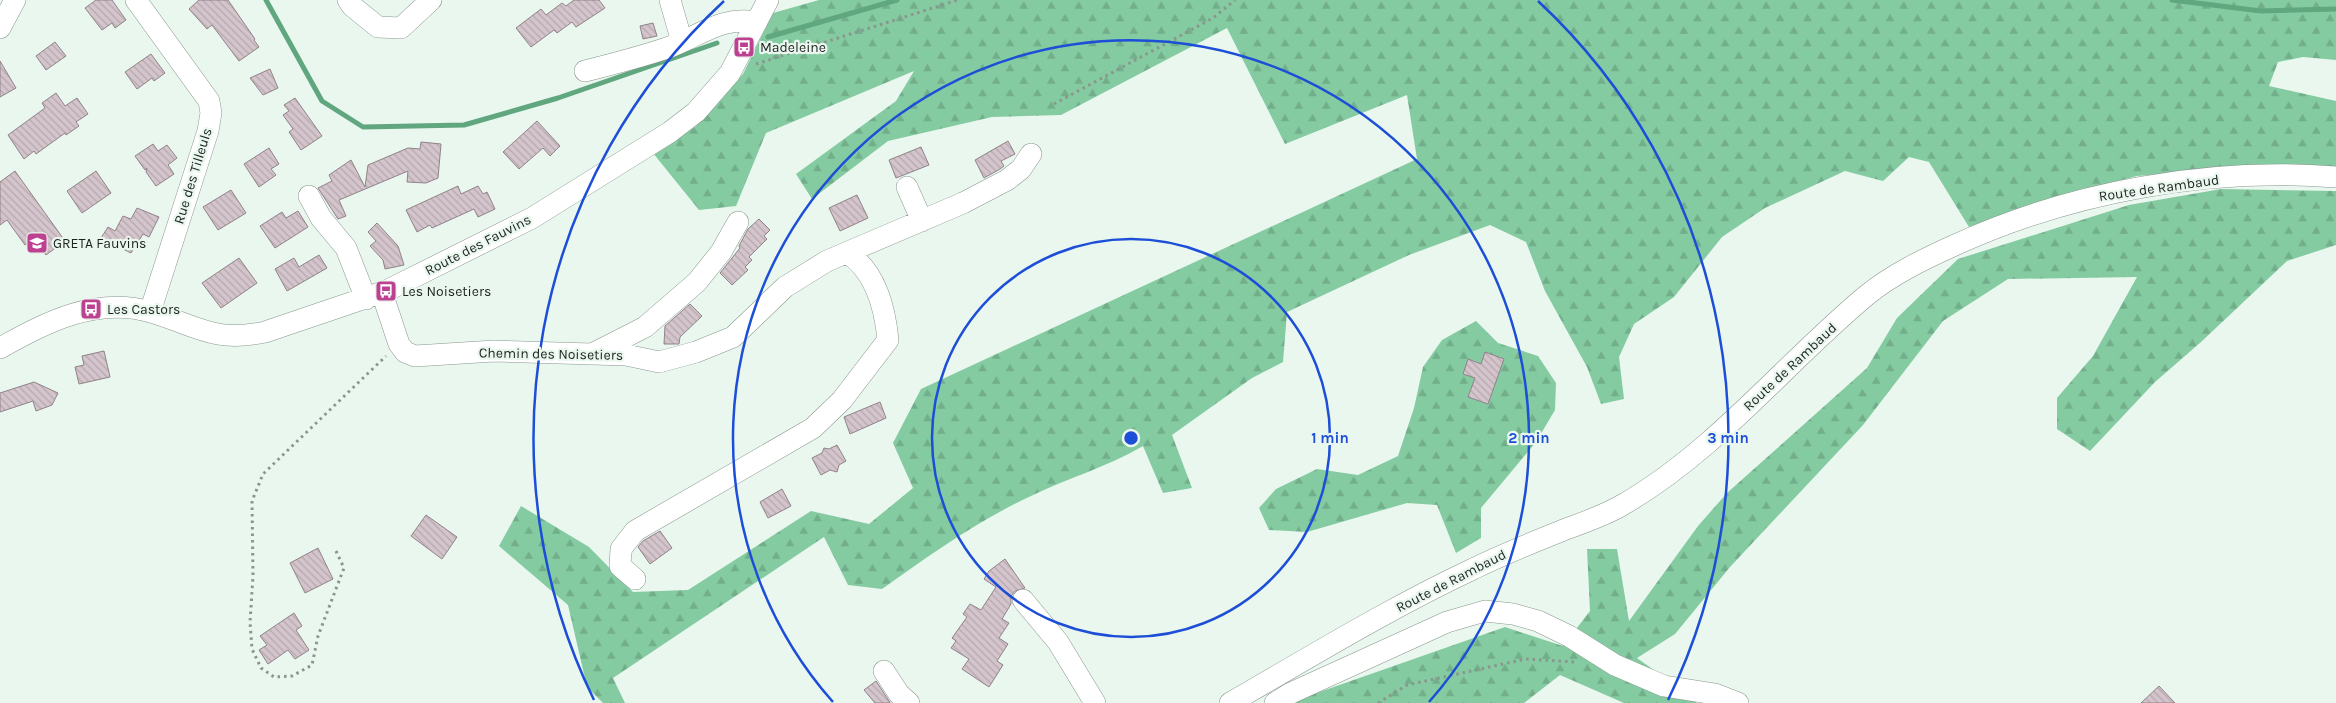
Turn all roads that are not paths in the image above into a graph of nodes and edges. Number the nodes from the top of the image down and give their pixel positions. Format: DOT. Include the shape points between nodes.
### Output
graph roads {
  1 [pos="15,0"];
  2 [pos="136,0"];
  3 [pos="348,0"];
  4 [pos="431,0"];
  5 [pos="670,0"];
  6 [pos="768,0"];
  7 [pos="758,22"];
  8 [pos="0,28"];
  9 [pos="682,42"];
  10 [pos="585,71"];
  11 [pos="1031,154"];
  12 [pos="2336,177"];
  13 [pos="907,187"];
  14 [pos="309,196"];
  15 [pos="922,221"];
  16 [pos="738,222"];
  17 [pos="847,252"];
  18 [pos="374,296"];
  19 [pos="150,312"];
  20 [pos="0,348"];
  21 [pos="591,354"];
  22 [pos="635,579"];
  23 [pos="1023,600"];
  24 [pos="884,670"];
  25 [pos="1236,702"];
  26 [pos="909,703"];
  27 [pos="1094,703"];
  28 [pos="1275,703"];
  29 [pos="1738,703"];
  1 -- 8 [label="street"];
  2 -- 19 [label="street, Rue des Tilleuls" via="209,101 211,113"];
  3 -- 4 [label="street" via="378,27 400,28"];
  5 -- 9 [label="street"];
  6 -- 7 [label="street, Route des Fauvins"];
  7 -- 9 [label="street" via="729,21"];
  7 -- 18 [label="street, Route des Fauvins" via="730,72 696,112 670,132 532,218"];
  9 -- 10 [label="street"];
  11 -- 15 [label="street, Chemin des Noisetiers" via="1021,169 1007,180"];
  12 -- 25 [label="street, Route de Rambaud" via="2243,177 2157,185 2084,199 1984,232 1928,257 1869,294 1722,431 1630,500 1454,578"];
  13 -- 15 [label="street"];
  14 -- 18 [label="street" via="320,218 346,248"];
  15 -- 17 [label="street, Chemin des Noisetiers"];
  16 -- 21 [label="street" via="721,252 697,282 645,326"];
  17 -- 21 [label="street, Chemin des Noisetiers" via="785,287 733,337 696,352 659,362 626,355"];
  17 -- 22 [label="street" via="858,259 869,276 885,312 888,340 842,400 812,428 635,531 621,549 620,566"];
  18 -- 19 [label="street, Route des Fauvins" via="248,336 216,335"];
  18 -- 21 [label="street, Chemin des Noisetiers" via="399,344 405,352 415,356 494,351"];
  19 -- 20 [label="street, Route des Fauvins" via="108,307 78,312 54,320"];
  23 -- 27 [label="street" via="1058,642"];
  24 -- 26 [label="street" via="899,694"];
  28 -- 29 [label="street" via="1447,622 1485,612 1513,614 1538,621 1615,665 1664,686 1715,694"];
}
